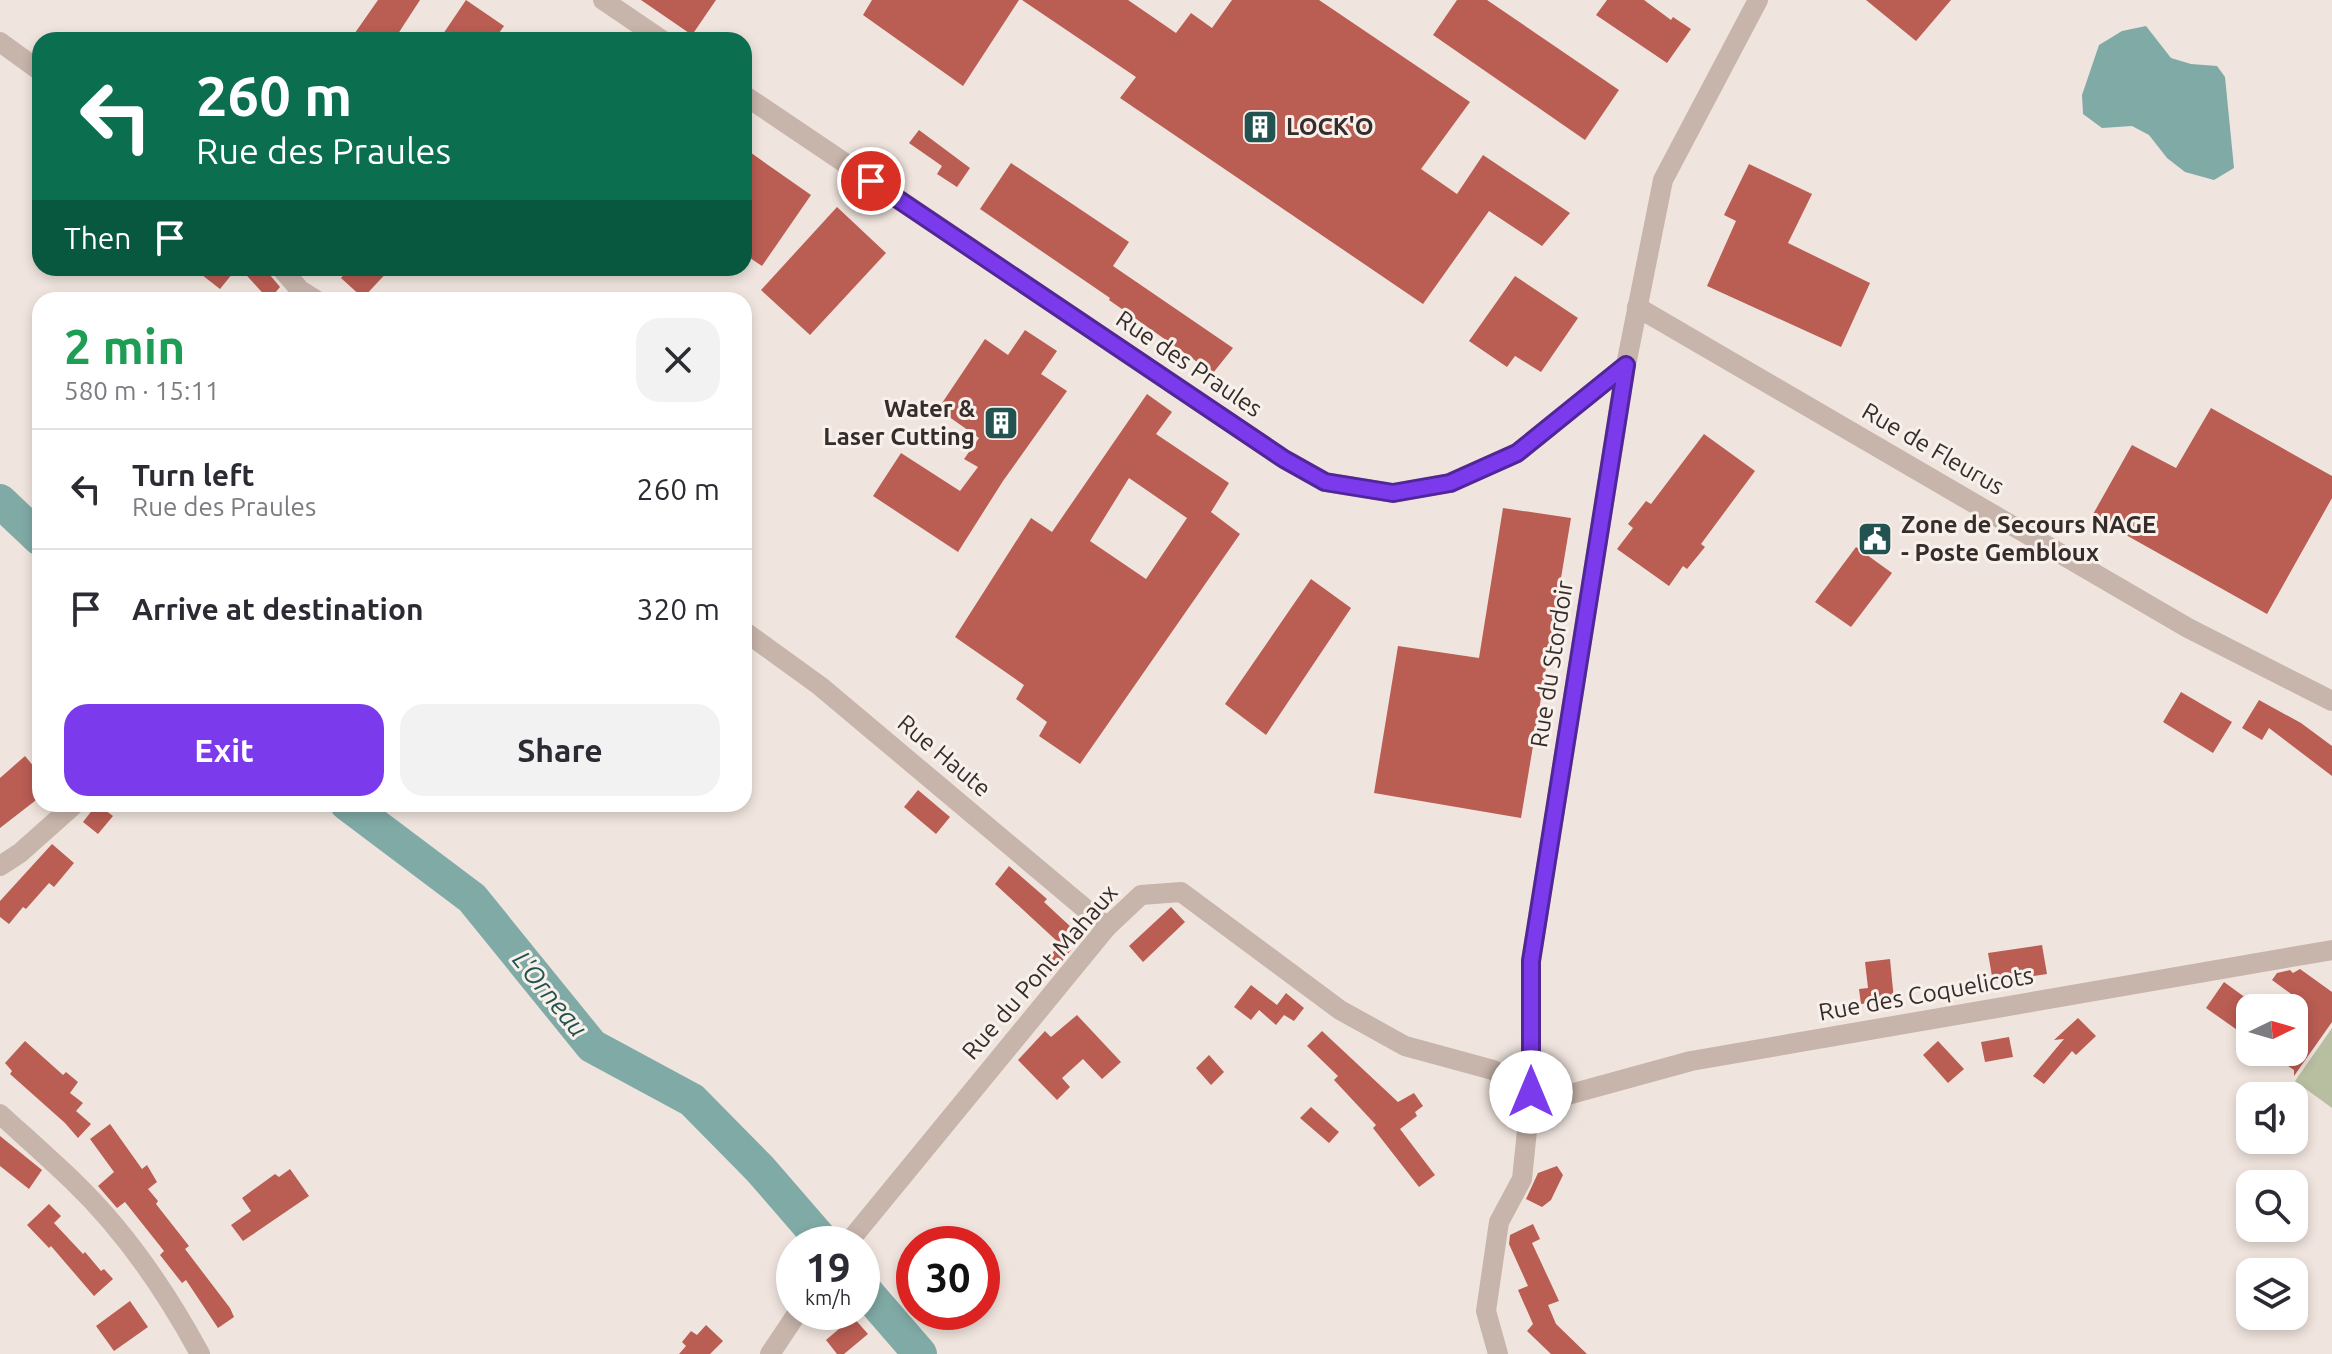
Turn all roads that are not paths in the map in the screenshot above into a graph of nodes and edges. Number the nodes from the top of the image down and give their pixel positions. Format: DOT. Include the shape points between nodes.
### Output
graph roads {
  1 [pos="603,0"];
  2 [pos="1758,0"];
  3 [pos="650,32"];
  4 [pos="0,42"];
  5 [pos="32,65"];
  6 [pos="752,100"];
  7 [pos="288,276"];
  8 [pos="303,292"];
  9 [pos="1637,307"];
  10 [pos="1626,365"];
  11 [pos="752,637"];
  12 [pos="2332,701"];
  13 [pos="66,812"];
  14 [pos="0,866"];
  15 [pos="1107,927"];
  16 [pos="2332,950"];
  17 [pos="1531,1092"];
  18 [pos="0,1114"];
  19 [pos="862,1226"];
  20 [pos="786,1330"];
  21 [pos="200,1354"];
  22 [pos="770,1354"];
  23 [pos="1498,1354"];
  1 -- 3 [label="street"];
  2 -- 9 [label="street, Rue du Stordoir" via="1663,180"];
  4 -- 5 [label="street"];
  6 -- 10 [label="street, Rue des Praules" via="1325,482 1393,493 1450,483 1517,453"];
  7 -- 8 [label="street"];
  9 -- 10 [label="street, Rue du Stordoir"];
  9 -- 12 [label="street, Rue de Fleurus" via="2188,628"];
  10 -- 17 [label="street, Rue du Stordoir" via="1531,961"];
  11 -- 15 [label="street, Rue Haute" via="820,686"];
  13 -- 14 [label="street"];
  15 -- 17 [label="street, Rue du Pont Mahaux" via="1141,895 1181,892 1340,1010 1405,1046 1493,1070"];
  15 -- 19 [label="street, Rue du Pont Mahaux"];
  16 -- 17 [label="street, Rue des Coquelicots" via="1691,1061 1567,1095"];
  17 -- 23 [label="street, Rue du Stordoir" via="1522,1179 1499,1222 1486,1311"];
  18 -- 21 [label="street" via="75,1182 133,1248"];
  20 -- 22 [label="street"];
}
